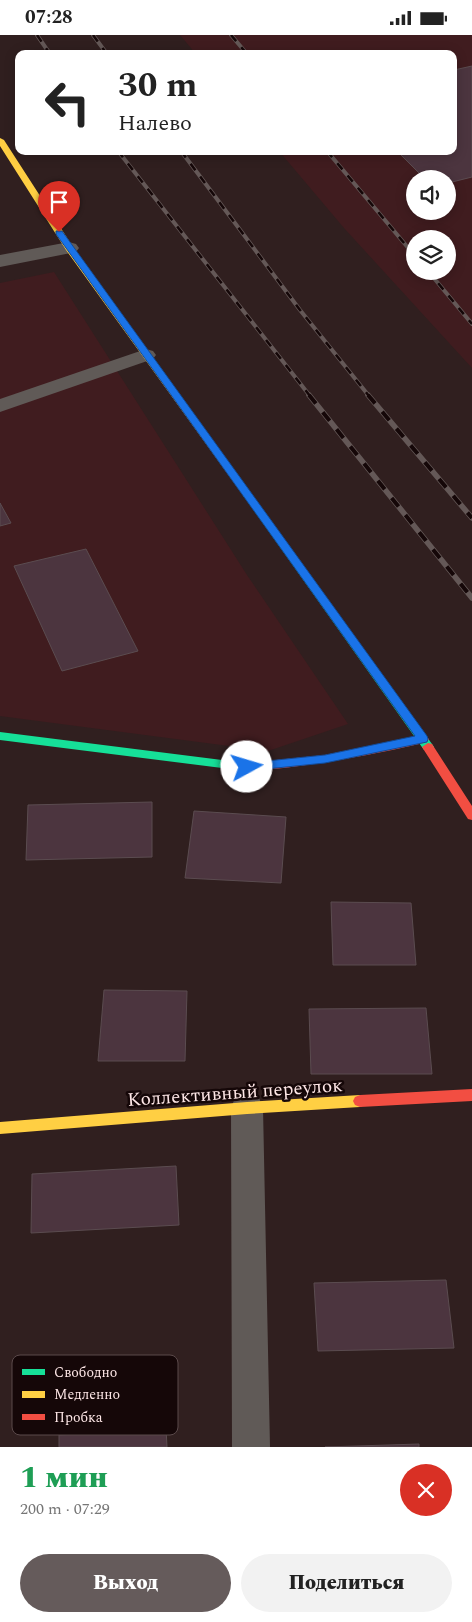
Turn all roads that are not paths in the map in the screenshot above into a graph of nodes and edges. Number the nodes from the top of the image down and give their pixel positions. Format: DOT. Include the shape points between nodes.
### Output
graph roads {
  1 [pos="0,140"];
  2 [pos="69,248"];
  3 [pos="0,261"];
  4 [pos="146,355"];
  5 [pos="0,406"];
  6 [pos="0,736"];
  7 [pos="422,739"];
  8 [pos="472,816"];
  9 [pos="472,1095"];
  10 [pos="248,1108"];
  11 [pos="0,1128"];
  12 [pos="251,1447"];
  1 -- 2 [label="main road"];
  2 -- 3 [label="street"];
  2 -- 4 [label="main road"];
  4 -- 5 [label="lane"];
  4 -- 7 [label="main road"];
  6 -- 7 [label="main road" via="247,767 325,759"];
  7 -- 8 [label="main road"];
  9 -- 10 [label="main road, Коллективный переулок"];
  10 -- 11 [label="main road, Коллективный переулок"];
  10 -- 12 [label="street"];
}
